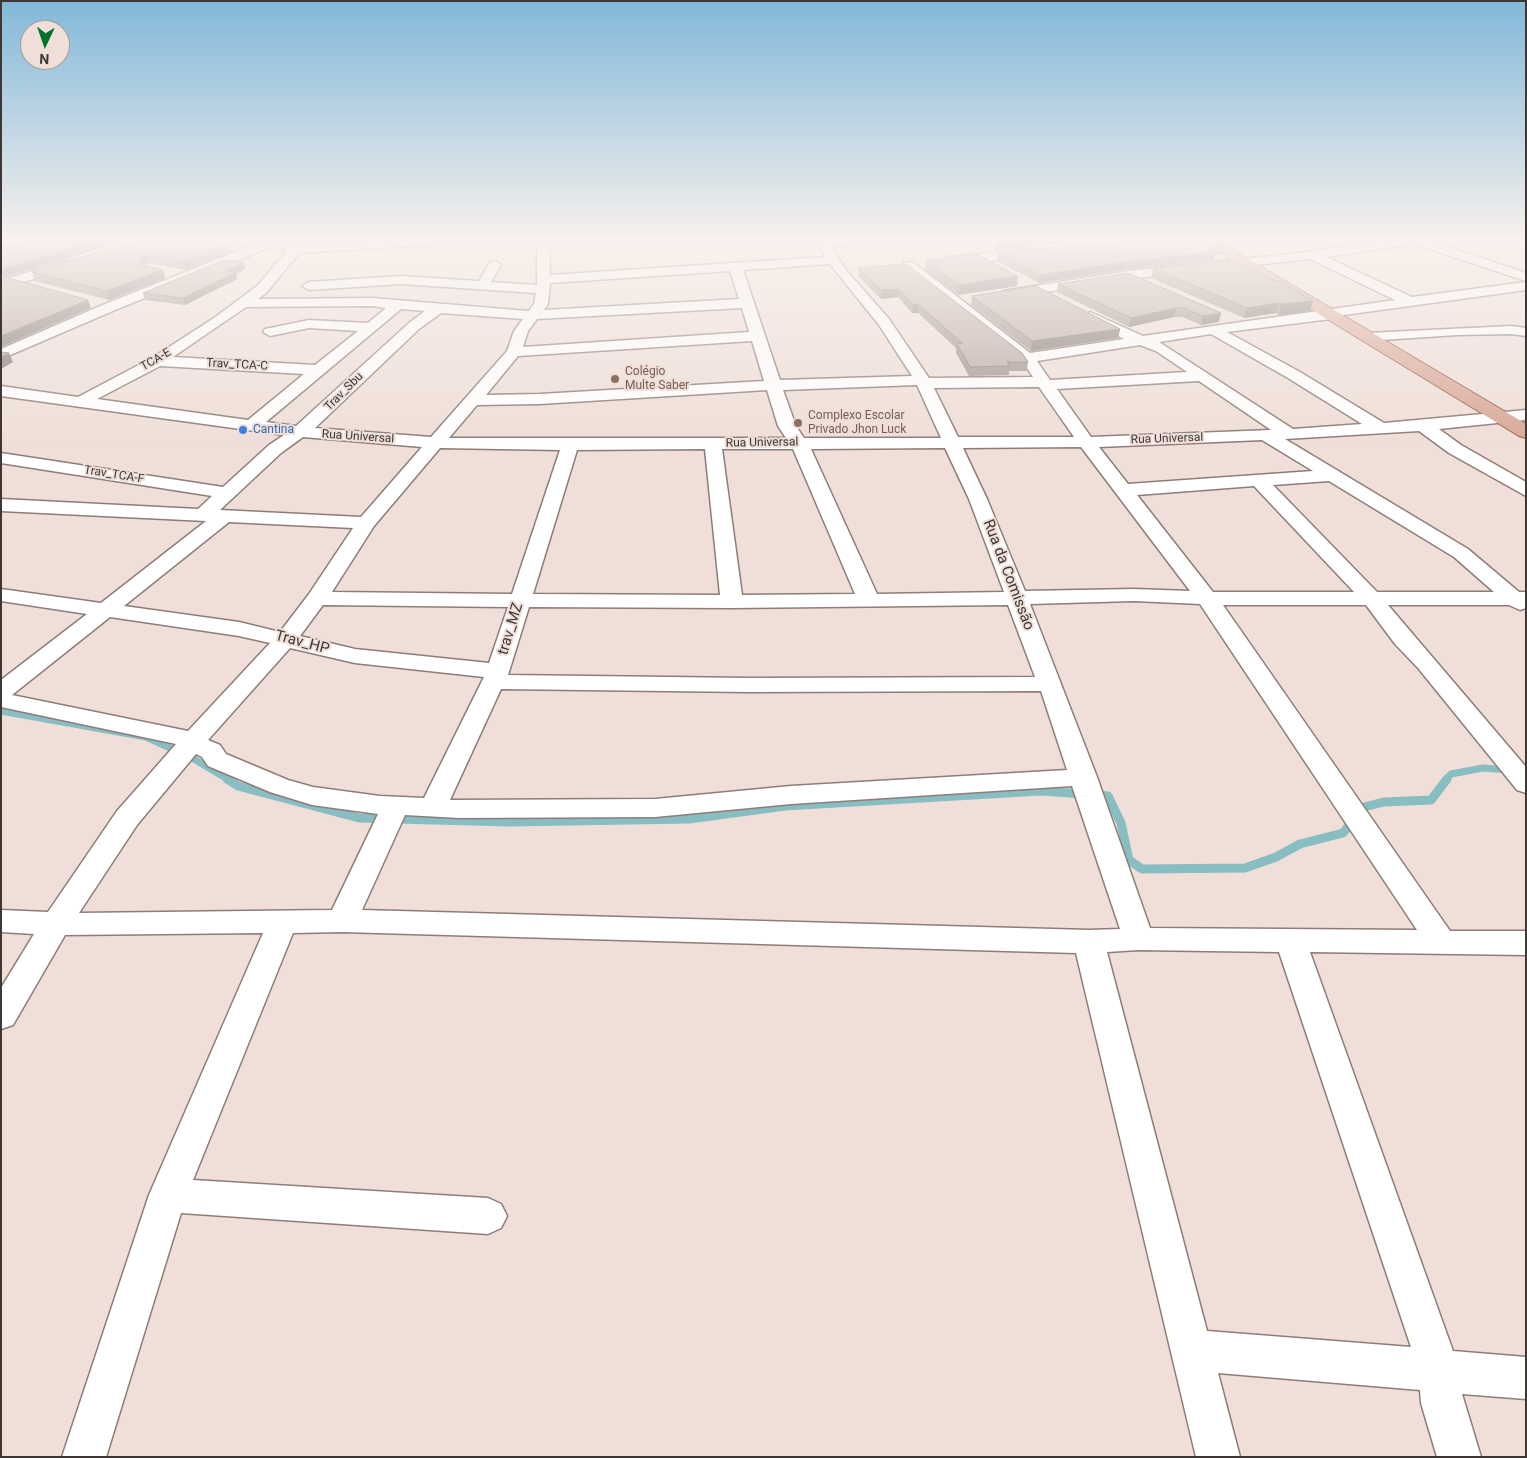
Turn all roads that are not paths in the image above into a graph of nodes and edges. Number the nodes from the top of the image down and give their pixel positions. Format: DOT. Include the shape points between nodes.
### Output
graph roads {
  1 [pos="107,307"];
  2 [pos="239,307"];
  3 [pos="395,307"];
  4 [pos="429,307"];
  5 [pos="539,307"];
  6 [pos="689,307"];
  7 [pos="750,307"];
  8 [pos="873,307"];
  9 [pos="973,307"];
  10 [pos="1317,307"];
  11 [pos="1376,307"];
  12 [pos="110,308"];
  13 [pos="438,308"];
  14 [pos="1080,311"];
  15 [pos="1329,314"];
  16 [pos="533,315"];
  17 [pos="1215,322"];
  18 [pos="368,327"];
  19 [pos="270,332"];
  20 [pos="1526,332"];
  21 [pos="758,336"];
  22 [pos="9,337"];
  23 [pos="1367,337"];
  24 [pos="32,341"];
  25 [pos="1142,341"];
  26 [pos="514,352"];
  27 [pos="1,356"];
  28 [pos="1027,358"];
  29 [pos="157,361"];
  30 [pos="318,370"];
  31 [pos="1203,376"];
  32 [pos="922,381"];
  33 [pos="1045,383"];
  34 [pos="775,385"];
  35 [pos="1,391"];
  36 [pos="474,400"];
  37 [pos="82,401"];
  38 [pos="1526,416"];
  39 [pos="1504,418"];
  40 [pos="252,424"];
  41 [pos="1423,426"];
  42 [pos="1380,428"];
  43 [pos="300,432"];
  44 [pos="1526,432"];
  45 [pos="1289,434"];
  46 [pos="1266,435"];
  47 [pos="950,441"];
  48 [pos="436,442"];
  49 [pos="1086,442"];
  50 [pos="796,443"];
  51 [pos="713,444"];
  52 [pos="570,445"];
  53 [pos="1,458"];
  54 [pos="99,472"];
  55 [pos="1332,475"];
  56 [pos="1259,481"];
  57 [pos="1124,490"];
  58 [pos="1526,490"];
  59 [pos="226,493"];
  60 [pos="1,505"];
  61 [pos="54,507"];
  62 [pos="204,514"];
  63 [pos="226,515"];
  64 [pos="366,523"];
  65 [pos="1,595"];
  66 [pos="317,598"];
  67 [pos="1018,598"];
  68 [pos="1207,598"];
  69 [pos="1373,600"];
  70 [pos="520,601"];
  71 [pos="869,601"];
  72 [pos="1522,601"];
  73 [pos="732,602"];
  74 [pos="106,611"];
  75 [pos="286,639"];
  76 [pos="495,677"];
  77 [pos="1050,684"];
  78 [pos="1,692"];
  79 [pos="1,700"];
  80 [pos="191,742"];
  81 [pos="1514,757"];
  82 [pos="1084,777"];
  83 [pos="1526,784"];
  84 [pos="396,805"];
  85 [pos="434,806"];
  86 [pos="1,921"];
  87 [pos="282,921"];
  88 [pos="342,921"];
  89 [pos="56,924"];
  90 [pos="1138,939"];
  91 [pos="1291,941"];
  92 [pos="1089,942"];
  93 [pos="1442,943"];
  94 [pos="1526,943"];
  95 [pos="1,1016"];
  96 [pos="168,1195"];
  97 [pos="488,1216"];
  98 [pos="1190,1350"];
  99 [pos="1439,1370"];
  100 [pos="1526,1378"];
  101 [pos="84,1457"];
  102 [pos="1218,1457"];
  103 [pos="1458,1457"];
  1 -- 12 [label="street"];
  2 -- 29 [label="street, TCA-E"];
  3 -- 18 [label="street"];
  4 -- 13 [label="street"];
  5 -- 16 [label="street"];
  6 -- 16 [label="street"];
  7 -- 21 [label="street"];
  8 -- 32 [label="street, Rua da Comissão"];
  9 -- 28 [label="street"];
  10 -- 15 [label="main road"];
  11 -- 15 [label="street"];
  12 -- 24 [label="street"];
  13 -- 16 [label="street"];
  13 -- 43 [label="street, Trav_Sbu" via="414,326"];
  14 -- 25 [label="street"];
  15 -- 17 [label="street" via="1242,325"];
  15 -- 23 [label="main road"];
  16 -- 26 [label="street" via="521,331"];
  17 -- 25 [label="street"];
  17 -- 42 [label="street"];
  18 -- 19 [label="street" via="309,324"];
  18 -- 30 [label="street"];
  20 -- 23 [label="street" via="1457,330"];
  21 -- 26 [label="street"];
  21 -- 34 [label="street"];
  22 -- 24 [label="street"];
  23 -- 39 [label="main road"];
  24 -- 27 [label="street"];
  25 -- 28 [label="street"];
  25 -- 31 [label="street" via="1161,348"];
  26 -- 36 [label="street"];
  28 -- 33 [label="street"];
  29 -- 30 [label="street, Trav_TCA-C"];
  29 -- 37 [label="street, TCA-E"];
  30 -- 40 [label="street"];
  31 -- 33 [label="street"];
  31 -- 45 [label="street"];
  32 -- 33 [label="street"];
  32 -- 34 [label="street"];
  32 -- 47 [label="street, Rua da Comissão"];
  33 -- 49 [label="street"];
  34 -- 36 [label="street" via="540,400"];
  34 -- 50 [label="street" via="787,426"];
  35 -- 37 [label="street, Rua Universal"];
  36 -- 48 [label="street"];
  37 -- 40 [label="street, Rua Universal"];
  38 -- 39 [label="street, Rua Universal"];
  39 -- 41 [label="street, Rua Universal"];
  39 -- 44 [label="main road"];
  40 -- 43 [label="street, Rua Universal"];
  41 -- 42 [label="street, Rua Universal"];
  41 -- 58 [label="street" via="1455,449"];
  42 -- 45 [label="street, Rua Universal"];
  43 -- 48 [label="street, Rua Universal"];
  43 -- 59 [label="street, Trav_Sbu" via="275,449"];
  45 -- 46 [label="street, Rua Universal"];
  46 -- 49 [label="street, Rua Universal"];
  46 -- 55 [label="street"];
  47 -- 49 [label="street, Rua Universal"];
  47 -- 50 [label="street, Rua Universal"];
  47 -- 67 [label="street, Rua da Comissão" via="978,499"];
  48 -- 52 [label="street, Rua Universal"];
  48 -- 64 [label="street"];
  49 -- 57 [label="street"];
  50 -- 51 [label="street, Rua Universal"];
  50 -- 71 [label="street" via="807,458"];
  51 -- 52 [label="street, Rua Universal"];
  51 -- 73 [label="street"];
  52 -- 70 [label="street, trav_MZ"];
  53 -- 54 [label="street, Trav_TCA-F"];
  54 -- 59 [label="street, Trav_TCA-F"];
  54 -- 61 [label="street"];
  55 -- 56 [label="street"];
  55 -- 72 [label="street" via="1462,553"];
  56 -- 57 [label="street"];
  56 -- 69 [label="street"];
  57 -- 68 [label="street"];
  59 -- 62 [label="street, Trav_Sbu"];
  60 -- 61 [label="street"];
  61 -- 62 [label="street"];
  62 -- 63 [label="street"];
  63 -- 64 [label="street"];
  63 -- 74 [label="street"];
  64 -- 66 [label="street"];
  65 -- 74 [label="street, Trav_HP"];
  66 -- 70 [label="street"];
  66 -- 75 [label="street"];
  67 -- 68 [label="street" via="1134,595"];
  67 -- 71 [label="street"];
  67 -- 77 [label="street, Rua da Comissão"];
  68 -- 69 [label="street"];
  68 -- 93 [label="street"];
  69 -- 72 [label="street"];
  69 -- 81 [label="street" via="1403,639"];
  70 -- 73 [label="street"];
  70 -- 76 [label="street, trav_MZ"];
  71 -- 73 [label="street"];
  74 -- 75 [label="street, Trav_HP" via="239,629"];
  74 -- 78 [label="street"];
  75 -- 76 [label="street, Trav_HP" via="365,658"];
  75 -- 80 [label="street"];
  76 -- 77 [label="street, Trav_HP" via="749,685"];
  76 -- 85 [label="street, trav_MZ"];
  77 -- 82 [label="street, Rua da Comissão"];
  79 -- 80 [label="street"];
  80 -- 84 [label="street" via="211,751 217,760 279,786 338,800"];
  80 -- 89 [label="street" via="127,818"];
  81 -- 83 [label="street"];
  82 -- 85 [label="street" via="655,808"];
  82 -- 90 [label="street, Rua da Comissão"];
  84 -- 85 [label="street"];
  84 -- 88 [label="street"];
  86 -- 89 [label="street"];
  87 -- 88 [label="street"];
  87 -- 89 [label="street"];
  87 -- 96 [label="street"];
  88 -- 92 [label="street"];
  89 -- 95 [label="street"];
  90 -- 91 [label="street"];
  90 -- 92 [label="street"];
  91 -- 93 [label="street"];
  91 -- 99 [label="street"];
  92 -- 98 [label="street"];
  93 -- 94 [label="street"];
  96 -- 97 [label="street"];
  96 -- 101 [label="street"];
  98 -- 99 [label="street"];
  98 -- 102 [label="street"];
  99 -- 100 [label="street"];
  99 -- 103 [label="street" via="1442,1403"];
}
